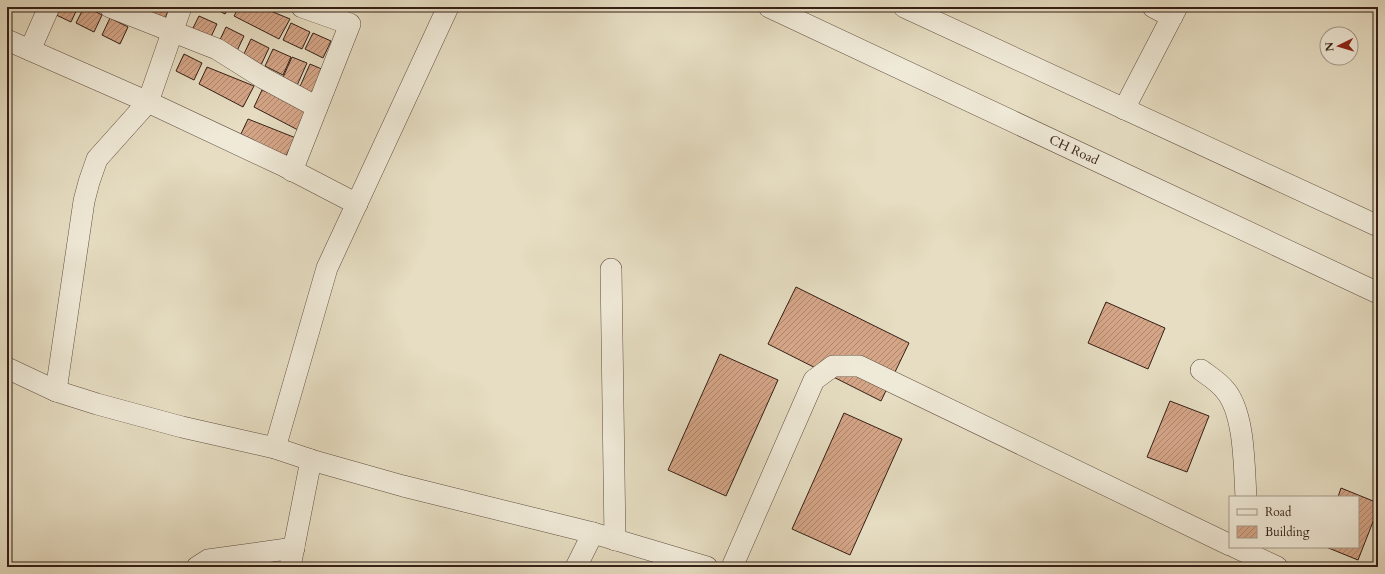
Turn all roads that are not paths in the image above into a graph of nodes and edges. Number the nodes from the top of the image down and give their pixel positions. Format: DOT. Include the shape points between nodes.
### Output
graph roads {
  1 [pos="49,7"];
  2 [pos="110,7"];
  3 [pos="181,7"];
  4 [pos="302,7"];
  5 [pos="448,7"];
  6 [pos="769,7"];
  7 [pos="904,7"];
  8 [pos="1153,7"];
  9 [pos="1174,12"];
  10 [pos="172,32"];
  11 [pos="7,40"];
  12 [pos="30,50"];
  13 [pos="148,102"];
  14 [pos="317,107"];
  15 [pos="1124,109"];
  16 [pos="292,170"];
  17 [pos="357,204"];
  18 [pos="1378,226"];
  19 [pos="611,269"];
  20 [pos="1378,293"];
  21 [pos="7,368"];
  22 [pos="1201,370"];
  23 [pos="56,391"];
  24 [pos="275,448"];
  25 [pos="311,460"];
  26 [pos="1246,496"];
  27 [pos="593,533"];
  28 [pos="615,540"];
  29 [pos="1229,545"];
  30 [pos="1246,550"];
  31 [pos="292,557"];
  32 [pos="197,567"];
  33 [pos="576,567"];
  34 [pos="707,567"];
  35 [pos="732,567"];
  36 [pos="1277,567"];
  1 -- 12 [label="street"];
  2 -- 10 [label="street"];
  3 -- 10 [label="street"];
  4 -- 14 [label="street" via="350,24"];
  5 -- 17 [label="street"];
  6 -- 20 [label="street, CH Road"];
  7 -- 15 [label="street"];
  8 -- 9 [label="street"];
  9 -- 15 [label="street"];
  10 -- 13 [label="street"];
  10 -- 14 [label="street" via="217,49 263,78"];
  11 -- 12 [label="street"];
  12 -- 13 [label="street"];
  13 -- 16 [label="street"];
  13 -- 23 [label="street" via="97,159 89,182"];
  14 -- 16 [label="street"];
  15 -- 18 [label="street"];
  16 -- 17 [label="street"];
  17 -- 24 [label="street" via="327,268"];
  19 -- 28 [label="street"];
  21 -- 23 [label="street"];
  22 -- 26 [label="street" via="1225,389 1239,420"];
  23 -- 24 [label="street" via="182,427"];
  24 -- 25 [label="street"];
  25 -- 27 [label="street" via="403,486"];
  25 -- 31 [label="street"];
  27 -- 28 [label="street"];
  27 -- 33 [label="street"];
  28 -- 34 [label="street"];
  29 -- 35 [label="street" via="859,366 833,366 814,380"];
  30 -- 36 [label="street"];
  31 -- 32 [label="street" via="208,560"];
}
